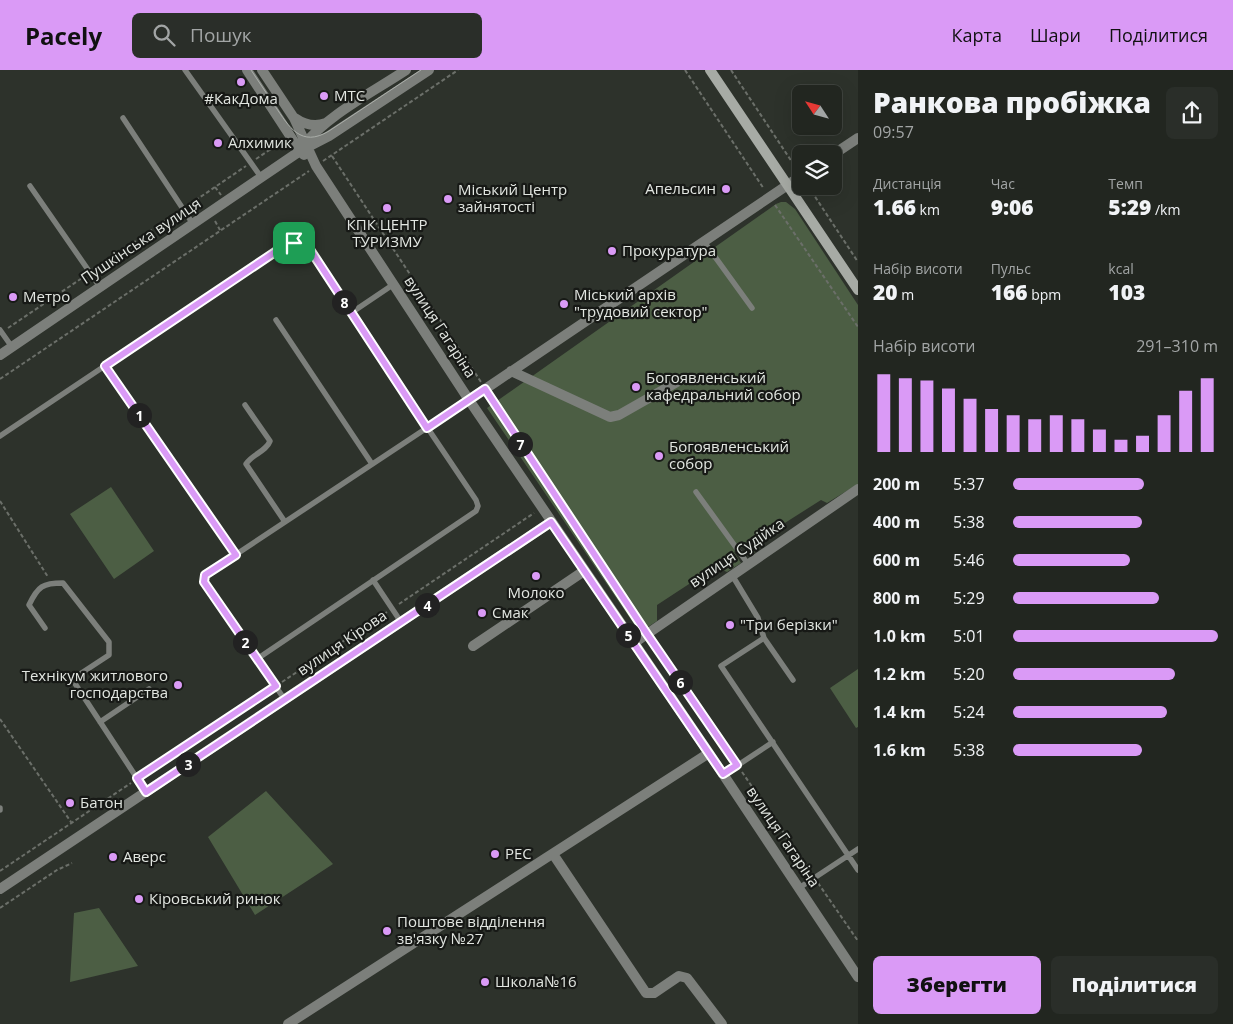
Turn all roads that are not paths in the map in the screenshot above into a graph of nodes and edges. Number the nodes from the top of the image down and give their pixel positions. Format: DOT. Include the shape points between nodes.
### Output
graph roads {
  1 [pos="185,70"];
  2 [pos="247,70"];
  3 [pos="262,70"];
  4 [pos="406,70"];
  5 [pos="429,70"];
  6 [pos="710,70"];
  7 [pos="123,118"];
  8 [pos="294,118"];
  9 [pos="327,122"];
  10 [pos="858,138"];
  11 [pos="305,147"];
  12 [pos="842,149"];
  13 [pos="261,178"];
  14 [pos="792,182"];
  15 [pos="30,186"];
  16 [pos="787,186"];
  17 [pos="194,224"];
  18 [pos="705,243"];
  19 [pos="394,284"];
  20 [pos="100,288"];
  21 [pos="858,290"];
  22 [pos="752,308"];
  23 [pos="351,313"];
  24 [pos="276,320"];
  25 [pos="1,331"];
  26 [pos="12,347"];
  27 [pos="0,355"];
  28 [pos="105,366"];
  29 [pos="511,371"];
  30 [pos="677,382"];
  31 [pos="469,400"];
  32 [pos="245,405"];
  33 [pos="427,428"];
  34 [pos="0,436"];
  35 [pos="372,464"];
  36 [pos="858,489"];
  37 [pos="696,492"];
  38 [pos="285,522"];
  39 [pos="551,522"];
  40 [pos="236,555"];
  41 [pos="748,564"];
  42 [pos="584,571"];
  43 [pos="732,575"];
  44 [pos="373,580"];
  45 [pos="401,622"];
  46 [pos="45,628"];
  47 [pos="764,638"];
  48 [pos="634,643"];
  49 [pos="473,646"];
  50 [pos="257,659"];
  51 [pos="793,680"];
  52 [pos="149,689"];
  53 [pos="285,700"];
  54 [pos="100,722"];
  55 [pos="773,742"];
  56 [pos="709,753"];
  57 [pos="723,774"];
  58 [pos="146,792"];
  59 [pos="858,849"];
  60 [pos="553,854"];
  61 [pos="848,856"];
  62 [pos="858,870"];
  63 [pos="799,888"];
  64 [pos="0,889"];
  65 [pos="858,977"];
  66 [pos="288,1024"];
  67 [pos="722,1024"];
  1 -- 13 [label="lane"];
  2 -- 11 [label="street, вулиця Гагаріна" via="290,136"];
  3 -- 8 [label="street, вулиця Гагаріна"];
  4 -- 9 [label="street, Пушкінська вулиця"];
  5 -- 11 [label="street, Пушкінська вулиця" via="329,136"];
  6 -- 16 [label="street"];
  7 -- 17 [label="lane"];
  8 -- 9 [label="street" via="304,124"];
  8 -- 11 [label="street, вулиця Гагаріна"];
  9 -- 11 [label="street, Пушкінська вулиця"];
  10 -- 12 [label="street"];
  11 -- 13 [label="street, Пушкінська вулиця"];
  11 -- 19 [label="street, вулиця Гагаріна"];
  13 -- 17 [label="street, Пушкінська вулиця"];
  14 -- 16 [label="street"];
  15 -- 20 [label="lane"];
  16 -- 18 [label="street"];
  16 -- 21 [label="street"];
  17 -- 20 [label="street, Пушкінська вулиця"];
  18 -- 22 [label="lane"];
  18 -- 29 [label="street"];
  19 -- 23 [label="lane"];
  19 -- 31 [label="street, вулиця Гагаріна"];
  20 -- 26 [label="street, Пушкінська вулиця"];
  23 -- 28 [label="lane" via="311,251 302,244 287,244"];
  23 -- 33 [label="lane"];
  24 -- 35 [label="lane"];
  25 -- 26 [label="lane"];
  26 -- 27 [label="street, Пушкінська вулиця"];
  28 -- 34 [label="lane"];
  28 -- 40 [label="lane"];
  29 -- 30 [label="street" via="610,417"];
  29 -- 31 [label="street"];
  31 -- 33 [label="lane"];
  31 -- 39 [label="street, вулиця Гагаріна"];
  32 -- 38 [label="lane" via="270,441 246,464"];
  33 -- 35 [label="lane"];
  33 -- 44 [label="lane" via="478,506 476,511"];
  35 -- 38 [label="lane"];
  36 -- 41 [label="street, вулиця Судійка"];
  37 -- 41 [label="lane"];
  38 -- 40 [label="lane"];
  39 -- 42 [label="street, вулиця Гагаріна"];
  39 -- 45 [label="street, вулиця Кірова"];
  40 -- 50 [label="lane" via="205,575 204,582"];
  41 -- 43 [label="street, вулиця Судійка"];
  42 -- 48 [label="street, вулиця Гагаріна"];
  42 -- 49 [label="street"];
  43 -- 47 [label="lane" via="758,618"];
  43 -- 48 [label="street, вулиця Судійка"];
  44 -- 45 [label="lane"];
  44 -- 50 [label="lane"];
  45 -- 53 [label="street, вулиця Кірова"];
  46 -- 54 [label="lane" via="29,605 36,591 48,583 63,583 109,642 110,654 77,676 74,682"];
  47 -- 51 [label="lane"];
  47 -- 55 [label="lane" via="721,666"];
  48 -- 56 [label="street, вулиця Гагаріна"];
  50 -- 53 [label="lane"];
  52 -- 54 [label="lane"];
  53 -- 58 [label="street, вулиця Кірова"];
  54 -- 58 [label="lane"];
  55 -- 57 [label="lane"];
  55 -- 61 [label="lane"];
  56 -- 57 [label="street, вулиця Гагаріна"];
  56 -- 60 [label="street"];
  57 -- 63 [label="street, вулиця Гагаріна"];
  58 -- 64 [label="street, вулиця Кірова"];
  59 -- 61 [label="lane"];
  60 -- 66 [label="street"];
  60 -- 67 [label="street" via="646,992 654,994 679,976 688,978"];
  61 -- 62 [label="lane"];
  61 -- 63 [label="lane"];
  63 -- 65 [label="street, вулиця Гагаріна"];
}
